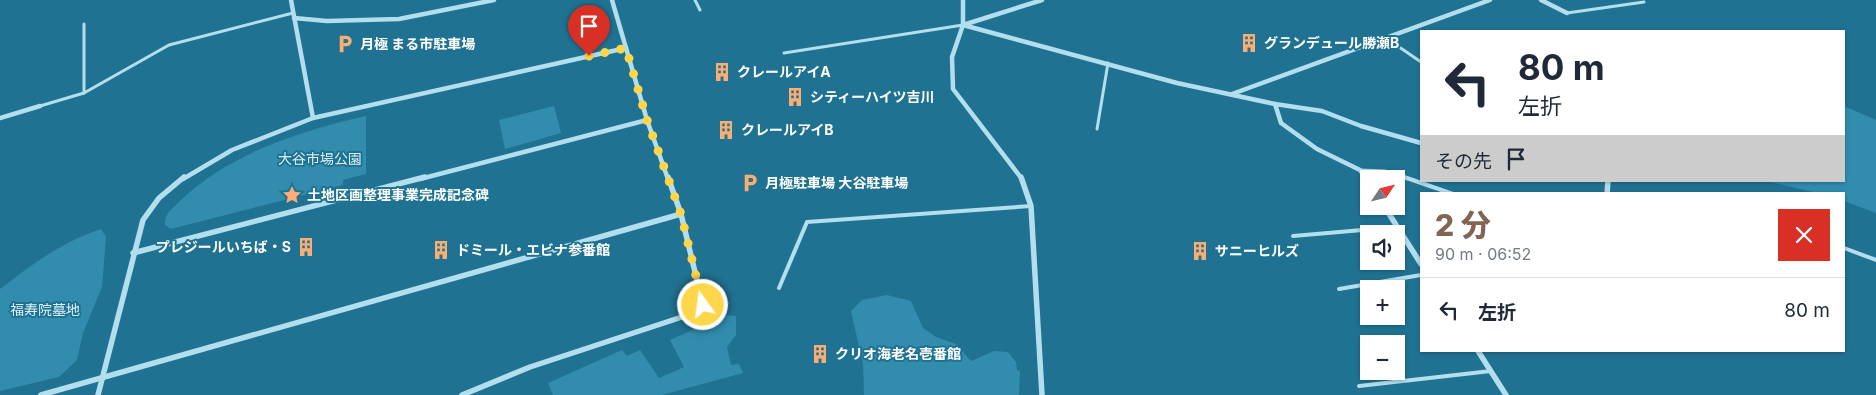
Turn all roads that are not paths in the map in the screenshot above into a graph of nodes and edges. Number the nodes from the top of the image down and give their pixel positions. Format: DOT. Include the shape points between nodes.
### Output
graph roads {
  1 [pos="291,0"];
  2 [pos="494,0"];
  3 [pos="612,0"];
  4 [pos="695,0"];
  5 [pos="963,0"];
  6 [pos="1042,0"];
  7 [pos="1490,0"];
  8 [pos="1541,0"];
  9 [pos="1644,2"];
  10 [pos="700,10"];
  11 [pos="1567,14"];
  12 [pos="294,16"];
  13 [pos="84,24"];
  14 [pos="963,25"];
  15 [pos="1386,38"];
  16 [pos="626,48"];
  17 [pos="784,53"];
  18 [pos="1420,61"];
  19 [pos="1108,63"];
  20 [pos="84,93"];
  21 [pos="1232,94"];
  22 [pos="1275,104"];
  23 [pos="40,106"];
  24 [pos="0,118"];
  25 [pos="313,118"];
  26 [pos="647,120"];
  27 [pos="1097,129"];
  28 [pos="1420,143"];
  29 [pos="1360,170"];
  30 [pos="1405,178"];
  31 [pos="1447,192"];
  32 [pos="1031,206"];
  33 [pos="681,214"];
  34 [pos="1360,230"];
  35 [pos="1294,236"];
  36 [pos="1405,239"];
  37 [pos="1845,248"];
  38 [pos="133,253"];
  39 [pos="1876,260"];
  40 [pos="1420,262"];
  41 [pos="1420,275"];
  42 [pos="779,288"];
  43 [pos="1339,289"];
  44 [pos="1479,352"];
  45 [pos="1491,371"];
  46 [pos="101,377"];
  47 [pos="1359,386"];
  48 [pos="41,395"];
  49 [pos="98,395"];
  50 [pos="462,395"];
  51 [pos="1042,395"];
  52 [pos="1506,395"];
  1 -- 12 [label="street"];
  2 -- 12 [label="street" via="399,19 327,21"];
  3 -- 16 [label="street"];
  4 -- 10 [label="lane"];
  5 -- 14 [label="street"];
  6 -- 14 [label="street"];
  7 -- 15 [label="street"];
  8 -- 11 [label="street"];
  9 -- 11 [label="lane"];
  12 -- 20 [label="lane" via="169,46"];
  12 -- 25 [label="street"];
  13 -- 20 [label="lane"];
  14 -- 17 [label="lane"];
  14 -- 19 [label="street"];
  14 -- 32 [label="street" via="952,57 953,89 1022,180"];
  15 -- 18 [label="lane"];
  15 -- 21 [label="street"];
  16 -- 25 [label="street"];
  16 -- 26 [label="street"];
  19 -- 21 [label="street" via="1177,83"];
  19 -- 27 [label="lane"];
  20 -- 23 [label="lane"];
  21 -- 22 [label="street"];
  22 -- 28 [label="street" via="1322,111"];
  22 -- 29 [label="street" via="1281,123 1317,149"];
  23 -- 24 [label="street"];
  25 -- 38 [label="street" via="233,150 175,185 158,199 143,220"];
  26 -- 33 [label="street"];
  26 -- 38 [label="street"];
  30 -- 31 [label="lane"];
  32 -- 42 [label="lane" via="807,222"];
  32 -- 51 [label="street"];
  33 -- 46 [label="street"];
  33 -- 50 [label="street" via="703,305 685,316 530,367"];
  34 -- 35 [label="lane"];
  36 -- 40 [label="street"];
  37 -- 39 [label="lane"];
  38 -- 46 [label="street"];
  41 -- 43 [label="lane"];
  44 -- 45 [label="street"];
  45 -- 47 [label="lane"];
  45 -- 52 [label="street"];
  46 -- 48 [label="street"];
  46 -- 49 [label="street"];
}
